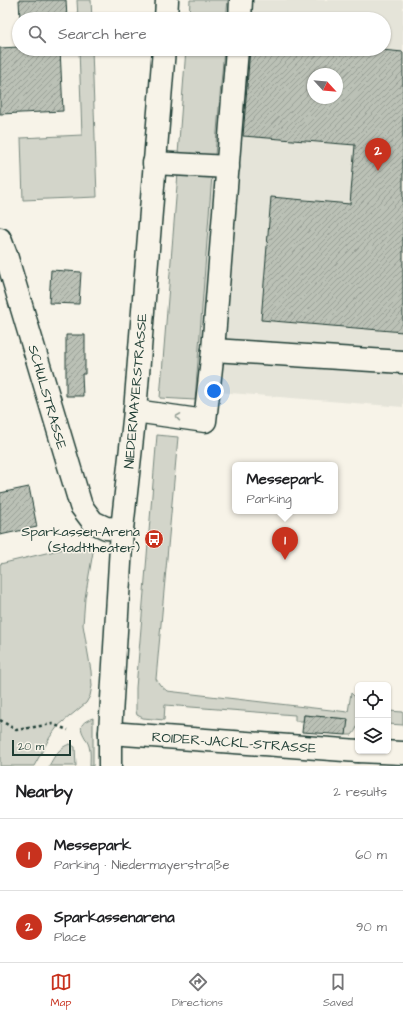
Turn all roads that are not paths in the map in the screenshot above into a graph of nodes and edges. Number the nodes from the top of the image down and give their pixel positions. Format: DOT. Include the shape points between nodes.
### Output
graph roads {
  1 [pos="168,0"];
  2 [pos="241,0"];
  3 [pos="167,12"];
  4 [pos="240,12"];
  5 [pos="163,56"];
  6 [pos="236,56"];
  7 [pos="154,163"];
  8 [pos="228,167"];
  9 [pos="0,239"];
  10 [pos="213,350"];
  11 [pos="403,362"];
  12 [pos="135,411"];
  13 [pos="122,529"];
  14 [pos="110,733"];
  15 [pos="355,751"];
  16 [pos="391,753"];
  17 [pos="403,754"];
  18 [pos="110,766"];
  1 -- 3 [label="main road"];
  2 -- 4 [label="main road"];
  5 -- 7 [label="main road, NIEDERMAYERSTRASSE"];
  6 -- 8 [label="main road"];
  7 -- 8 [label="main road"];
  7 -- 12 [label="main road, NIEDERMAYERSTRASSE"];
  8 -- 10 [label="main road"];
  9 -- 13 [label="main road, SCHULSTRASSE" via="80,506 93,522 106,528"];
  10 -- 11 [label="main road"];
  10 -- 12 [label="main road, one-way" via="205,421"];
  12 -- 13 [label="main road, NIEDERMAYERSTRASSE"];
  13 -- 14 [label="main road, NIEDERMAYERSTRASSE"];
  14 -- 15 [label="main road, ROIDER-JACKL-STRASSE"];
  14 -- 18 [label="main road, NIEDERMAYERSTRASSE"];
  16 -- 17 [label="main road, ROIDER-JACKL-STRASSE"];
}
